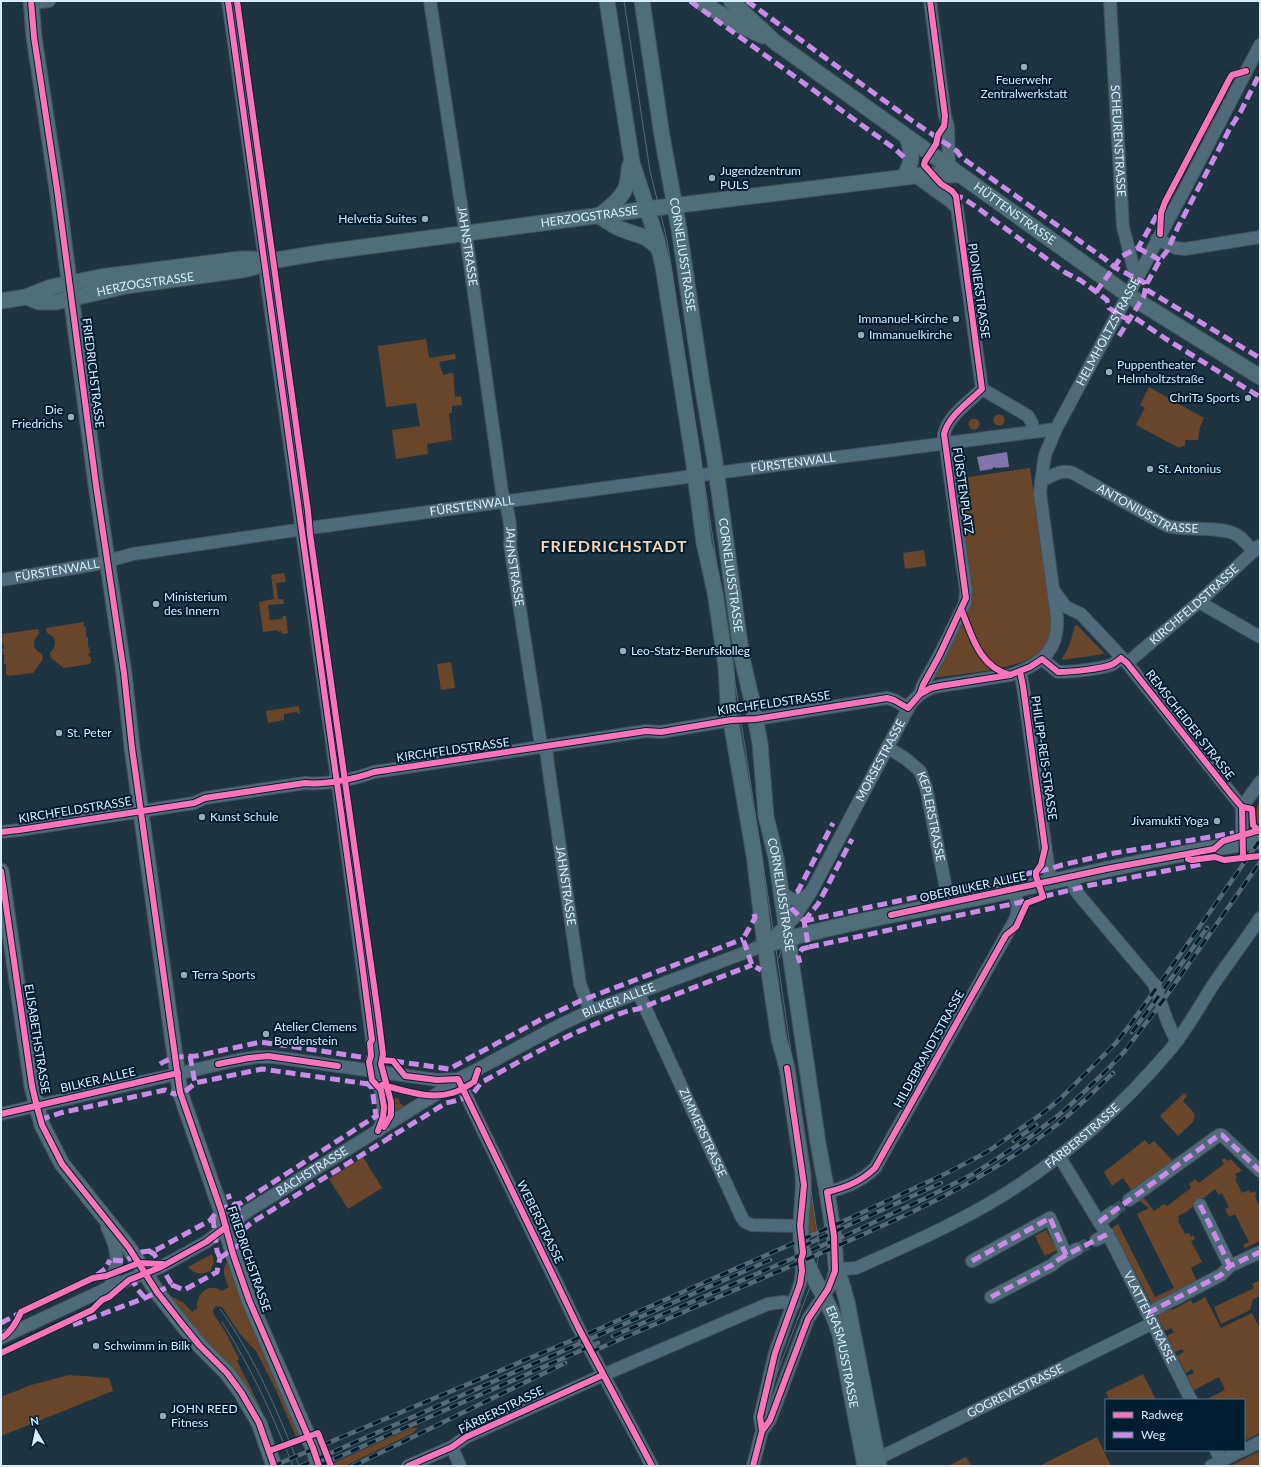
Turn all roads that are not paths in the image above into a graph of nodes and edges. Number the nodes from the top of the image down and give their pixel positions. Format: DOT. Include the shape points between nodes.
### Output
graph roads {
  1 [pos="49,1"];
  2 [pos="228,1"];
  3 [pos="430,1"];
  4 [pos="607,1"];
  5 [pos="642,1"];
  6 [pos="699,1"];
  7 [pos="731,1"];
  8 [pos="930,1"];
  9 [pos="1110,1"];
  10 [pos="31,2"];
  11 [pos="775,42"];
  12 [pos="1260,45"];
  13 [pos="907,137"];
  14 [pos="632,162"];
  15 [pos="954,171"];
  16 [pos="909,177"];
  17 [pos="675,206"];
  18 [pos="647,209"];
  19 [pos="599,216"];
  20 [pos="465,233"];
  21 [pos="1260,237"];
  22 [pos="1157,239"];
  23 [pos="659,249"];
  24 [pos="265,262"];
  25 [pos="1136,278"];
  26 [pos="70,284"];
  27 [pos="1128,295"];
  28 [pos="26,297"];
  29 [pos="72,299"];
  30 [pos="1,301"];
  31 [pos="1260,377"];
  32 [pos="982,389"];
  33 [pos="1056,429"];
  34 [pos="1033,432"];
  35 [pos="945,444"];
  36 [pos="716,473"];
  37 [pos="695,476"];
  38 [pos="1041,481"];
  39 [pos="505,502"];
  40 [pos="301,529"];
  41 [pos="1257,548"];
  42 [pos="108,561"];
  43 [pos="1,580"];
  44 [pos="1053,591"];
  45 [pos="1200,602"];
  46 [pos="961,609"];
  47 [pos="1260,637"];
  48 [pos="1042,659"];
  49 [pos="1124,661"];
  50 [pos="1020,672"];
  51 [pos="920,694"];
  52 [pos="908,708"];
  53 [pos="756,719"];
  54 [pos="725,721"];
  55 [pos="887,747"];
  56 [pos="543,748"];
  57 [pos="738,758"];
  58 [pos="762,768"];
  59 [pos="337,781"];
  60 [pos="1260,782"];
  61 [pos="1242,807"];
  62 [pos="141,810"];
  63 [pos="1,832"];
  64 [pos="1260,841"];
  65 [pos="1242,844"];
  66 [pos="1,871"];
  67 [pos="1072,876"];
  68 [pos="1051,881"];
  69 [pos="781,890"];
  70 [pos="1014,890"];
  71 [pos="811,892"];
  72 [pos="949,904"];
  73 [pos="1260,918"];
  74 [pos="787,932"];
  75 [pos="765,945"];
  76 [pos="638,992"];
  77 [pos="590,1011"];
  78 [pos="1178,1040"];
  79 [pos="377,1072"];
  80 [pos="178,1075"];
  81 [pos="458,1079"];
  82 [pos="36,1106"];
  83 [pos="1,1114"];
  84 [pos="378,1131"];
  85 [pos="1059,1156"];
  86 [pos="1260,1171"];
  87 [pos="828,1192"];
  88 [pos="1129,1200"];
  89 [pos="1200,1205"];
  90 [pos="1113,1212"];
  91 [pos="101,1213"];
  92 [pos="1099,1222"];
  93 [pos="800,1226"];
  94 [pos="226,1227"];
  95 [pos="1108,1234"];
  96 [pos="1096,1240"];
  97 [pos="1077,1249"];
  98 [pos="1260,1252"];
  99 [pos="803,1253"];
  100 [pos="1066,1255"];
  101 [pos="972,1261"];
  102 [pos="1230,1266"];
  103 [pos="835,1270"];
  104 [pos="810,1271"];
  105 [pos="145,1273"];
  106 [pos="110,1287"];
  107 [pos="824,1296"];
  108 [pos="991,1296"];
  109 [pos="794,1304"];
  110 [pos="1150,1318"];
  111 [pos="1,1338"];
  112 [pos="603,1375"];
  113 [pos="1190,1399"];
  114 [pos="762,1431"];
  115 [pos="1260,1442"];
  116 [pos="452,1448"];
  117 [pos="1245,1450"];
  118 [pos="1216,1451"];
  119 [pos="1242,1451"];
  120 [pos="874,1464"];
  121 [pos="1216,1464"];
  122 [pos="274,1466"];
  123 [pos="319,1466"];
  124 [pos="408,1466"];
  125 [pos="460,1466"];
  126 [pos="652,1466"];
  127 [pos="753,1466"];
  1 -- 10 [label="street"];
  2 -- 24 [label="street"];
  3 -- 20 [label="street, JAHNSTRASSE"];
  4 -- 14 [label="main road, CORNELIUSSTRASSE"];
  5 -- 17 [label="main road, CORNELIUSSTRASSE"];
  6 -- 11 [label="main road, HÜTTENSTRASSE" via="741,26"];
  7 -- 11 [label="main road, HÜTTENSTRASSE"];
  8 -- 15 [label="street"];
  9 -- 25 [label="street, SCHEURENSTRASSE" via="1123,227"];
  10 -- 26 [label="main road, FRIEDRICHSTRASSE"];
  11 -- 13 [label="main road, HÜTTENSTRASSE"];
  12 -- 22 [label="street, HELMHOLTZSTRASSE"];
  13 -- 15 [label="main road, HÜTTENSTRASSE"];
  13 -- 16 [label="main road" via="911,151"];
  14 -- 18 [label="main road, CORNELIUSSTRASSE"];
  14 -- 19 [label="main road" via="624,191"];
  15 -- 16 [label="main road, HERZOGSTRASSE"];
  15 -- 27 [label="main road, HÜTTENSTRASSE"];
  16 -- 17 [label="main road, HERZOGSTRASSE"];
  16 -- 32 [label="street, PIONIERSTRASSE" via="952,202 957,208"];
  17 -- 18 [label="main road, HERZOGSTRASSE"];
  17 -- 36 [label="main road, CORNELIUSSTRASSE"];
  18 -- 19 [label="main road, HERZOGSTRASSE"];
  18 -- 23 [label="main road, CORNELIUSSTRASSE"];
  19 -- 20 [label="main road, HERZOGSTRASSE"];
  19 -- 23 [label="main road" via="620,229 645,237"];
  20 -- 24 [label="main road, HERZOGSTRASSE"];
  20 -- 39 [label="street, JAHNSTRASSE"];
  21 -- 22 [label="street" via="1185,249 1176,248"];
  22 -- 25 [label="street, HELMHOLTZSTRASSE"];
  23 -- 37 [label="main road, CORNELIUSSTRASSE"];
  24 -- 26 [label="main road, HERZOGSTRASSE" via="253,259 209,262 120,274"];
  24 -- 29 [label="main road, HERZOGSTRASSE" via="242,270 126,286"];
  24 -- 40 [label="street"];
  25 -- 27 [label="street, HELMHOLTZSTRASSE"];
  26 -- 28 [label="main road, HERZOGSTRASSE" via="44,289"];
  26 -- 29 [label="main road, FRIEDRICHSTRASSE"];
  27 -- 31 [label="main road, HÜTTENSTRASSE"];
  27 -- 33 [label="street, HELMHOLTZSTRASSE"];
  28 -- 29 [label="main road, HERZOGSTRASSE" via="43,302"];
  28 -- 30 [label="main road, HERZOGSTRASSE"];
  29 -- 42 [label="main road, FRIEDRICHSTRASSE"];
  32 -- 34 [label="street" via="1028,416"];
  32 -- 35 [label="street, FÜRSTENPLATZ" via="955,415 945,429"];
  33 -- 34 [label="street, FÜRSTENPLATZ"];
  33 -- 38 [label="street" via="1045,455"];
  34 -- 35 [label="street, FÜRSTENPLATZ"];
  35 -- 36 [label="street, FÜRSTENWALL"];
  35 -- 46 [label="street, FÜRSTENPLATZ" via="966,590 966,598"];
  36 -- 37 [label="street, FÜRSTENWALL"];
  36 -- 53 [label="main road, CORNELIUSSTRASSE" via="742,658"];
  37 -- 39 [label="street, FÜRSTENWALL"];
  37 -- 54 [label="main road, CORNELIUSSTRASSE" via="727,675"];
  38 -- 41 [label="street, ANTONIUSSTRASSE" via="1063,472 1073,473 1167,526 1225,531 1236,534"];
  38 -- 44 [label="street" via="1040,493"];
  39 -- 40 [label="street, FÜRSTENWALL"];
  39 -- 56 [label="street, JAHNSTRASSE"];
  40 -- 42 [label="street, FÜRSTENWALL" via="133,554"];
  40 -- 59 [label="street"];
  41 -- 45 [label="street, KIRCHFELDSTRASSE"];
  42 -- 43 [label="street, FÜRSTENWALL"];
  42 -- 62 [label="main road, FRIEDRICHSTRASSE"];
  44 -- 48 [label="street" via="1057,618 1056,636"];
  44 -- 49 [label="street, REMSCHEIDER STRASSE" via="1066,607 1081,614"];
  45 -- 47 [label="street"];
  45 -- 49 [label="street, KIRCHFELDSTRASSE"];
  46 -- 51 [label="street, MORSESTRASSE"];
  48 -- 49 [label="street, KIRCHFELDSTRASSE" via="1058,672 1107,666"];
  48 -- 50 [label="street"];
  49 -- 61 [label="street, REMSCHEIDER STRASSE"];
  50 -- 51 [label="street" via="940,686"];
  50 -- 68 [label="street, PHILIPP-REIS-STRASSE"];
  51 -- 52 [label="street, MORSESTRASSE"];
  52 -- 53 [label="street, KIRCHFELDSTRASSE" via="887,698"];
  52 -- 55 [label="street, MORSESTRASSE"];
  53 -- 58 [label="main road, CORNELIUSSTRASSE"];
  54 -- 56 [label="street, KIRCHFELDSTRASSE"];
  54 -- 57 [label="main road, CORNELIUSSTRASSE"];
  55 -- 71 [label="street, MORSESTRASSE"];
  55 -- 72 [label="street, KEPLERSTRASSE" via="920,771 926,786"];
  56 -- 59 [label="street, KIRCHFELDSTRASSE" via="374,772"];
  56 -- 77 [label="street, JAHNSTRASSE" via="547,755 580,984"];
  57 -- 58 [label="main road" via="744,751 752,750 756,764"];
  57 -- 75 [label="main road, CORNELIUSSTRASSE"];
  58 -- 69 [label="main road, CORNELIUSSTRASSE" via="766,816"];
  59 -- 62 [label="street, KIRCHFELDSTRASSE" via="223,795 194,803"];
  59 -- 79 [label="street"];
  60 -- 61 [label="street"];
  61 -- 65 [label="street"];
  62 -- 63 [label="street, KIRCHFELDSTRASSE"];
  62 -- 80 [label="main road, FRIEDRICHSTRASSE"];
  64 -- 65 [label="main road, OBERBILKER ALLEE"];
  65 -- 67 [label="main road, OBERBILKER ALLEE"];
  66 -- 82 [label="main road, ELISABETHSTRASSE"];
  67 -- 68 [label="main road, OBERBILKER ALLEE"];
  67 -- 78 [label="street" via="1075,889 1085,904 1154,984 1168,1023"];
  68 -- 70 [label="main road, OBERBILKER ALLEE"];
  69 -- 71 [label="street" via="794,900"];
  69 -- 74 [label="main road, CORNELIUSSTRASSE"];
  70 -- 72 [label="main road, OBERBILKER ALLEE"];
  70 -- 87 [label="street, HILDEBRANDTSTRASSE" via="1018,906 1016,918 875,1168 851,1185"];
  71 -- 74 [label="street, MORSESTRASSE"];
  72 -- 74 [label="main road, OBERBILKER ALLEE"];
  73 -- 78 [label="street, FÄRBERSTRASSE"];
  74 -- 75 [label="main road, OBERBILKER ALLEE"];
  74 -- 87 [label="main road, CORNELIUSSTRASSE" via="818,1143"];
  75 -- 76 [label="street, BILKER ALLEE"];
  75 -- 93 [label="main road, CORNELIUSSTRASSE" via="803,1174"];
  76 -- 77 [label="street, BILKER ALLEE"];
  76 -- 93 [label="street, ZIMMERSTRASSE" via="742,1218 745,1222 758,1226"];
  77 -- 81 [label="street, BILKER ALLEE"];
  78 -- 85 [label="street, FÄRBERSTRASSE" via="1127,1097 1097,1126"];
  79 -- 80 [label="street, BILKER ALLEE" via="268,1056"];
  79 -- 81 [label="street, BILKER ALLEE" via="438,1080"];
  79 -- 84 [label="street" via="384,1107"];
  80 -- 82 [label="street, BILKER ALLEE"];
  80 -- 94 [label="main road, FRIEDRICHSTRASSE" via="180,1092"];
  81 -- 84 [label="street, BACHSTRASSE"];
  81 -- 112 [label="street, WEBERSTRASSE"];
  82 -- 83 [label="street, BILKER ALLEE"];
  82 -- 91 [label="main road, ELISABETHSTRASSE" via="44,1130 62,1164"];
  84 -- 94 [label="street, BACHSTRASSE"];
  85 -- 92 [label="street, VLATTENSTRASSE"];
  85 -- 103 [label="street, FÄRBERSTRASSE" via="990,1203 942,1228 856,1268"];
  86 -- 88 [label="street" via="1219,1135"];
  87 -- 103 [label="main road, CORNELIUSSTRASSE" via="834,1236"];
  89 -- 102 [label="street"];
  90 -- 92 [label="street"];
  91 -- 105 [label="main road, ELISABETHSTRASSE"];
  91 -- 106 [label="street" via="117,1250"];
  92 -- 95 [label="street, VLATTENSTRASSE"];
  93 -- 99 [label="main road, CORNELIUSSTRASSE"];
  94 -- 105 [label="street, BACHSTRASSE" via="206,1242"];
  94 -- 123 [label="main road, FRIEDRICHSTRASSE" via="249,1300"];
  95 -- 96 [label="street"];
  95 -- 110 [label="street, VLATTENSTRASSE"];
  97 -- 100 [label="street"];
  98 -- 102 [label="street, GOGREVESTRASSE"];
  99 -- 104 [label="main road, ERASMUSSTRASSE"];
  99 -- 109 [label="street" via="800,1284"];
  100 -- 101 [label="street" via="1050,1218"];
  100 -- 108 [label="street" via="1052,1265"];
  102 -- 110 [label="street, GOGREVESTRASSE" via="1221,1275"];
  103 -- 104 [label="main road" via="831,1276"];
  103 -- 107 [label="street"];
  103 -- 120 [label="main road, ERASMUSSTRASSE" via="847,1302"];
  104 -- 107 [label="main road, ERASMUSSTRASSE"];
  105 -- 106 [label="street, BACHSTRASSE"];
  105 -- 122 [label="main road" via="186,1329 231,1378 246,1400 262,1431"];
  106 -- 111 [label="street, BACHSTRASSE"];
  107 -- 114 [label="street" via="808,1319 770,1420"];
  107 -- 120 [label="main road, ERASMUSSTRASSE" via="835,1318"];
  109 -- 112 [label="street, FÄRBERSTRASSE" via="768,1304"];
  109 -- 114 [label="street" via="775,1353 760,1417"];
  110 -- 113 [label="street, VLATTENSTRASSE"];
  110 -- 120 [label="street, GOGREVESTRASSE" via="1113,1343"];
  112 -- 116 [label="street, FÄRBERSTRASSE" via="466,1437"];
  112 -- 126 [label="street, WEBERSTRASSE"];
  114 -- 127 [label="street"];
  115 -- 117 [label="street"];
  116 -- 124 [label="street, FÄRBERSTRASSE"];
  116 -- 125 [label="street"];
  118 -- 121 [label="street"];
  119 -- 121 [label="street"];
}
